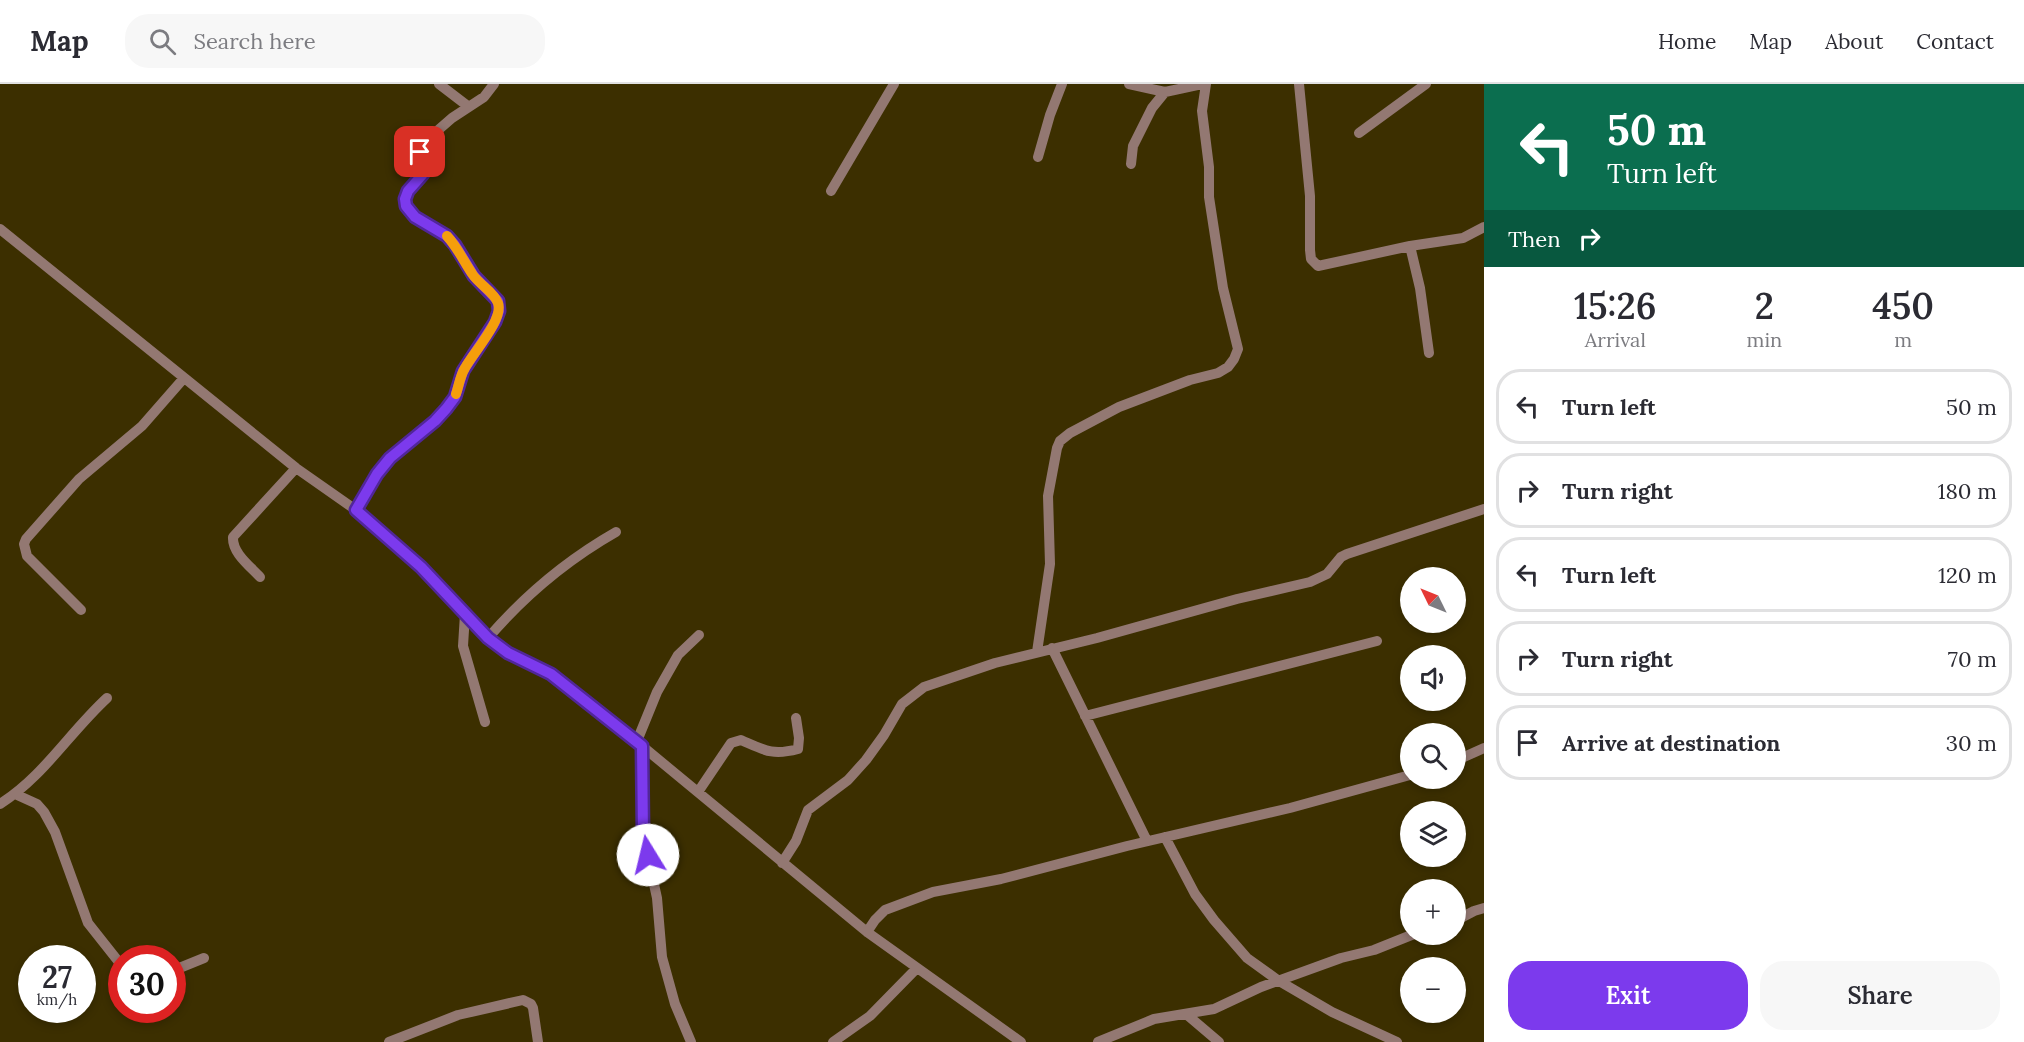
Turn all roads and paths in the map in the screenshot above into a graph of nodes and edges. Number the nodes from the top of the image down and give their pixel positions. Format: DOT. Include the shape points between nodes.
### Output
graph roads {
  1 [pos="440,84"];
  2 [pos="494,84"];
  3 [pos="894,84"];
  4 [pos="1062,84"];
  5 [pos="1129,84"];
  6 [pos="1204,84"];
  7 [pos="1299,84"];
  8 [pos="1425,84"];
  9 [pos="1165,92"];
  10 [pos="469,108"];
  11 [pos="1359,132"];
  12 [pos="1038,157"];
  13 [pos="1131,164"];
  14 [pos="831,191"];
  15 [pos="1484,227"];
  16 [pos="0,229"];
  17 [pos="1410,246"];
  18 [pos="1429,353"];
  19 [pos="184,378"];
  20 [pos="296,468"];
  21 [pos="1484,509"];
  22 [pos="356,510"];
  23 [pos="616,532"];
  24 [pos="260,577"];
  25 [pos="81,610"];
  26 [pos="465,614"];
  27 [pos="699,635"];
  28 [pos="488,638"];
  29 [pos="1377,641"];
  30 [pos="1052,648"];
  31 [pos="1037,652"];
  32 [pos="106,698"];
  33 [pos="1085,716"];
  34 [pos="795,718"];
  35 [pos="485,722"];
  36 [pos="640,743"];
  37 [pos="1484,748"];
  38 [pos="1466,756"];
  39 [pos="1400,778"];
  40 [pos="698,792"];
  41 [pos="15,794"];
  42 [pos="0,804"];
  43 [pos="1165,837"];
  44 [pos="1147,841"];
  45 [pos="782,862"];
  46 [pos="1484,908"];
  47 [pos="1466,915"];
  48 [pos="867,932"];
  49 [pos="1400,940"];
  50 [pos="108,948"];
  51 [pos="204,958"];
  52 [pos="186,965"];
  53 [pos="917,968"];
  54 [pos="1279,981"];
  55 [pos="1186,1014"];
  56 [pos="388,1042"];
  57 [pos="538,1042"];
  58 [pos="691,1042"];
  59 [pos="833,1042"];
  60 [pos="1021,1042"];
  61 [pos="1098,1042"];
  62 [pos="1219,1042"];
  63 [pos="1397,1042"];
  1 -- 10 [label="street"];
  2 -- 10 [label="street"];
  3 -- 14 [label="street"];
  4 -- 12 [label="street"];
  5 -- 9 [label="street"];
  6 -- 9 [label="street"];
  6 -- 31 [label="street" via="1202,111 1209,197 1223,288 1238,349 1228,367 1218,373 1119,407 1060,441 1048,496 1050,564"];
  7 -- 17 [label="street" via="1310,196 1311,259 1318,266"];
  8 -- 11 [label="street"];
  9 -- 13 [label="street" via="1152,108 1133,146"];
  10 -- 22 [label="street" via="421,145 423,174 408,191 406,206 415,217 455,245 474,276 498,301 499,311 463,371 455,397 435,421 390,458"];
  15 -- 17 [label="street" via="1463,238"];
  16 -- 19 [label="street"];
  17 -- 18 [label="street"];
  19 -- 20 [label="street"];
  19 -- 25 [label="street" via="142,426 79,478 26,539 27,556"];
  20 -- 22 [label="street"];
  20 -- 24 [label="street" via="233,537 236,550"];
  21 -- 30 [label="street" via="1347,554 1310,582"];
  22 -- 26 [label="street" via="421,567"];
  23 -- 28 [label="street" via="552,574"];
  26 -- 28 [label="street"];
  26 -- 35 [label="street" via="463,646"];
  27 -- 36 [label="street" via="678,655 657,692"];
  28 -- 36 [label="street" via="508,653 551,674"];
  29 -- 33 [label="street"];
  30 -- 31 [label="street"];
  30 -- 33 [label="street"];
  31 -- 45 [label="street" via="924,687 902,704 866,760 848,780 808,810 796,841"];
  32 -- 41 [label="street" via="44,768"];
  33 -- 44 [label="street"];
  34 -- 40 [label="street" via="798,749 771,753 735,741"];
  36 -- 40 [label="street"];
  36 -- 58 [label="street" via="643,834 657,898 662,957"];
  37 -- 38 [label="street"];
  39 -- 43 [label="street"];
  40 -- 45 [label="street"];
  41 -- 42 [label="street"];
  41 -- 50 [label="street" via="37,804 44,812 88,923"];
  43 -- 44 [label="street"];
  43 -- 54 [label="street" via="1195,894 1214,920 1247,958"];
  44 -- 48 [label="street" via="1001,879 933,892 885,910"];
  45 -- 48 [label="street"];
  46 -- 47 [label="street"];
  48 -- 53 [label="street"];
  49 -- 54 [label="street"];
  51 -- 52 [label="street"];
  53 -- 59 [label="street" via="870,1016"];
  53 -- 60 [label="street"];
  54 -- 55 [label="street" via="1214,1009"];
  54 -- 63 [label="street"];
  55 -- 61 [label="street" via="1154,1019"];
  55 -- 62 [label="street"];
  56 -- 57 [label="street" via="459,1015 523,1000 533,1008"];
}
